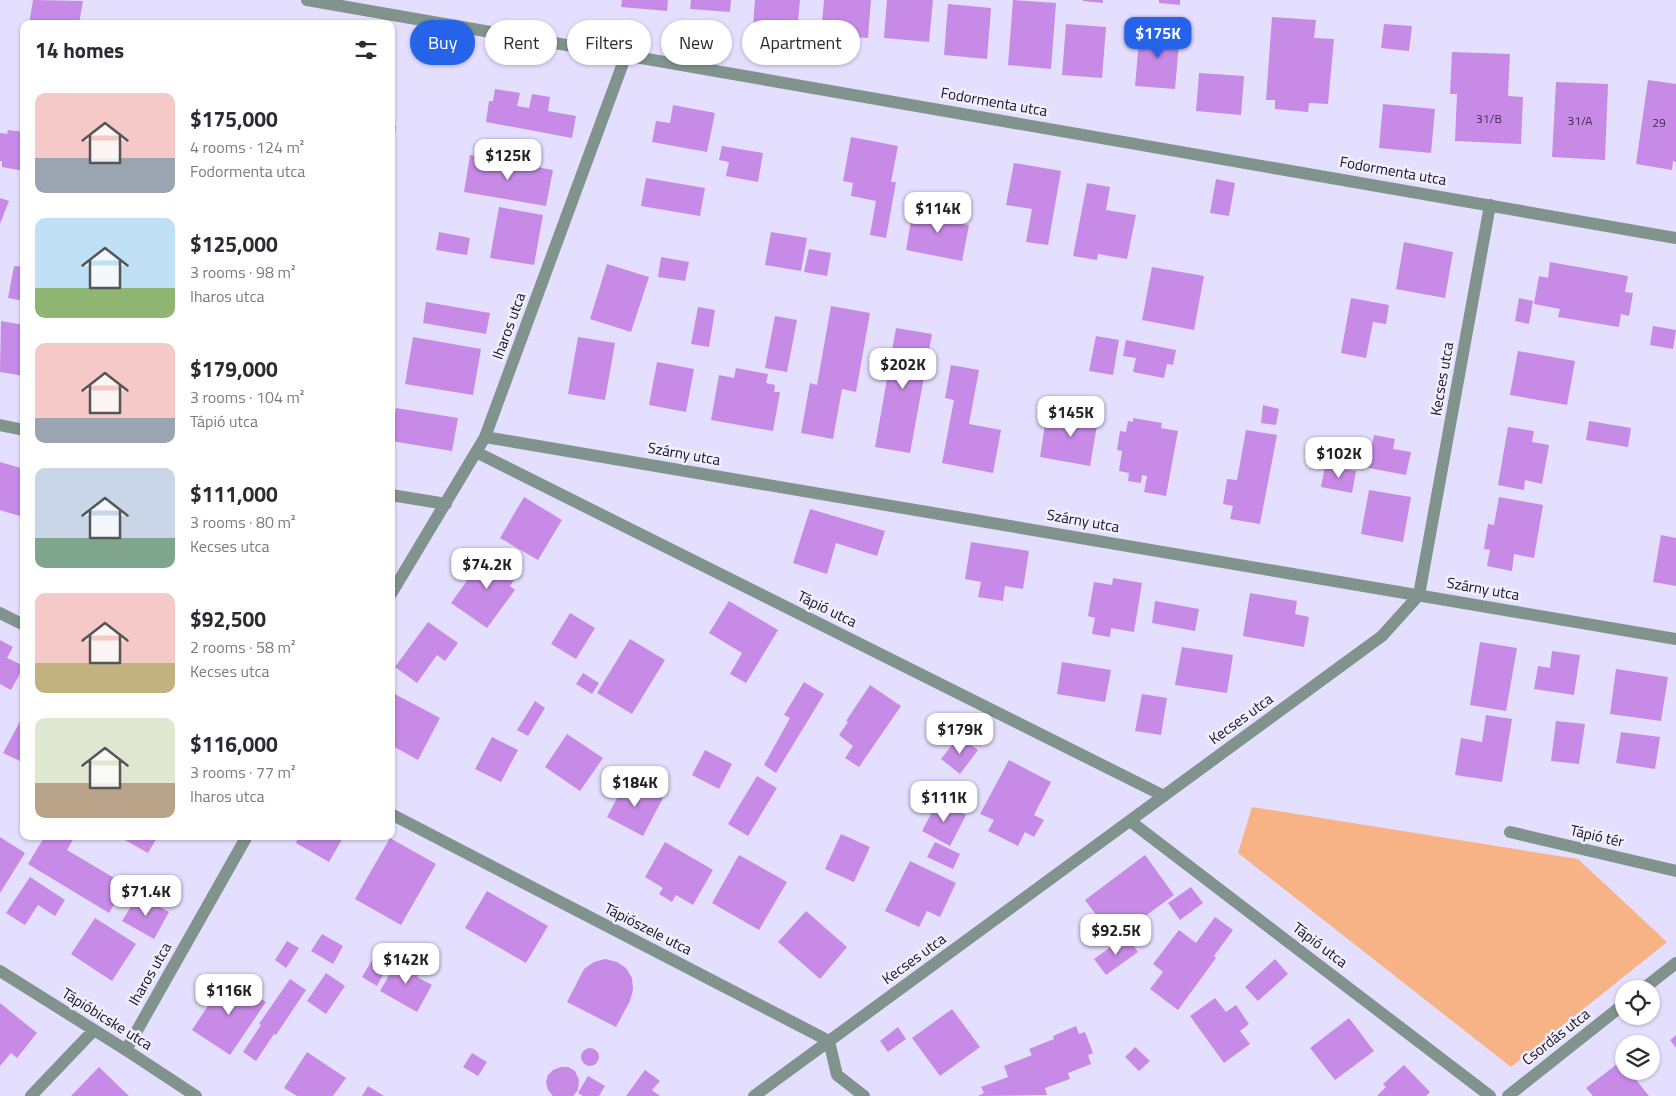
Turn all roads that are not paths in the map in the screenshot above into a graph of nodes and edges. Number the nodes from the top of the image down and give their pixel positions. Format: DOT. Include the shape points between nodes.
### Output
graph roads {
  1 [pos="306,0"];
  2 [pos="567,45"];
  3 [pos="651,59"];
  4 [pos="622,65"];
  5 [pos="1490,205"];
  6 [pos="1676,238"];
  7 [pos="0,425"];
  8 [pos="20,429"];
  9 [pos="486,437"];
  10 [pos="476,452"];
  11 [pos="395,496"];
  12 [pos="446,504"];
  13 [pos="395,587"];
  14 [pos="1419,595"];
  15 [pos="0,613"];
  16 [pos="20,623"];
  17 [pos="1676,638"];
  18 [pos="1164,796"];
  19 [pos="395,816"];
  20 [pos="1130,821"];
  21 [pos="1510,832"];
  22 [pos="245,840"];
  23 [pos="1676,871"];
  24 [pos="1676,962"];
  25 [pos="0,971"];
  26 [pos="1654,980"];
  27 [pos="1615,1011"];
  28 [pos="93,1030"];
  29 [pos="829,1041"];
  30 [pos="126,1050"];
  31 [pos="31,1096"];
  32 [pos="196,1096"];
  33 [pos="754,1096"];
  34 [pos="864,1096"];
  35 [pos="1490,1096"];
  36 [pos="1508,1096"];
  1 -- 2 [label="street, Fodormenta utca"];
  3 -- 5 [label="street, Fodormenta utca"];
  4 -- 9 [label="street, Iharos utca"];
  5 -- 6 [label="street, Fodormenta utca"];
  5 -- 14 [label="street, Kecses utca"];
  7 -- 8 [label="street"];
  9 -- 10 [label="street, Iharos utca"];
  9 -- 14 [label="street, Szárny utca"];
  10 -- 12 [label="street, Iharos utca"];
  10 -- 18 [label="street, Tápió utca"];
  11 -- 12 [label="street"];
  12 -- 13 [label="street, Iharos utca"];
  14 -- 17 [label="street, Szárny utca"];
  14 -- 18 [label="street, Kecses utca" via="1382,636"];
  15 -- 16 [label="street"];
  18 -- 20 [label="street, Kecses utca"];
  19 -- 29 [label="street, Tápiószele utca"];
  20 -- 29 [label="street, Kecses utca"];
  20 -- 35 [label="street, Tápió utca"];
  21 -- 23 [label="street, Tápió tér"];
  22 -- 30 [label="street, Iharos utca"];
  24 -- 26 [label="street"];
  25 -- 28 [label="street, Tápióbicske utca"];
  27 -- 36 [label="street, Csordás utca"];
  28 -- 30 [label="street, Tápióbicske utca"];
  28 -- 31 [label="street"];
  29 -- 33 [label="street, Kecses utca"];
  29 -- 34 [label="street" via="838,1075"];
  30 -- 32 [label="street, Tápióbicske utca"];
}
